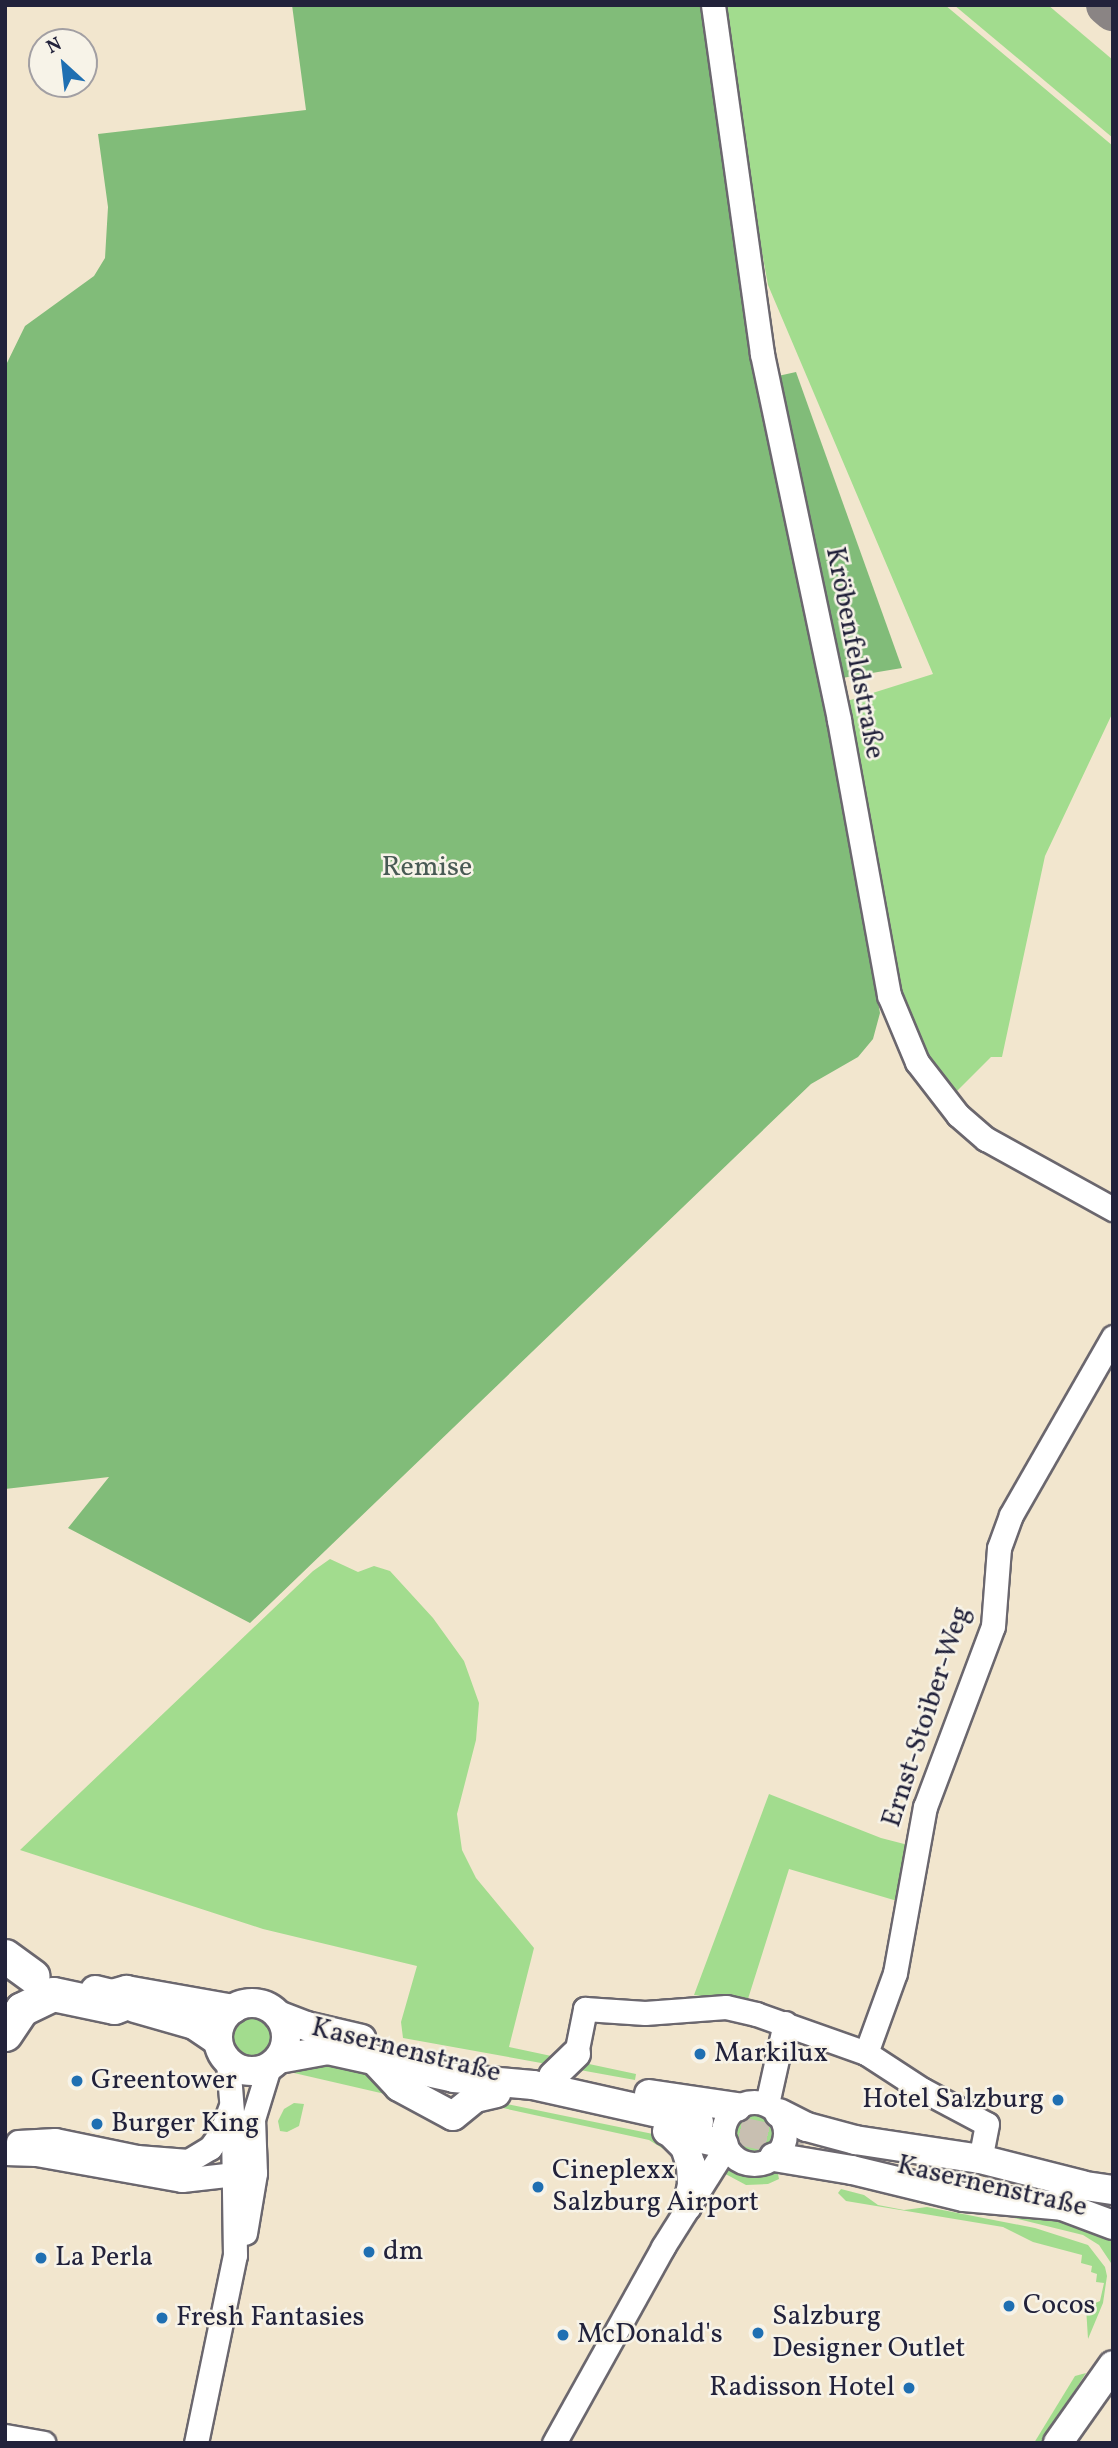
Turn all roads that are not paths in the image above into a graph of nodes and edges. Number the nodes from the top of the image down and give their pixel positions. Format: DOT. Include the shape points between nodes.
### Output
graph roads {
  1 [pos="713,5"];
  2 [pos="1113,1209"];
  3 [pos="1113,1337"];
  4 [pos="11,1973"];
  5 [pos="117,1999"];
  6 [pos="233,2009"];
  7 [pos="278,2015"];
  8 [pos="785,2023"];
  9 [pos="5,2034"];
  10 [pos="223,2051"];
  11 [pos="866,2053"];
  12 [pos="576,2054"];
  13 [pos="373,2059"];
  14 [pos="274,2063"];
  15 [pos="458,2069"];
  16 [pos="555,2081"];
  17 [pos="496,2093"];
  18 [pos="231,2105"];
  19 [pos="737,2107"];
  20 [pos="773,2108"];
  21 [pos="699,2122"];
  22 [pos="669,2131"];
  23 [pos="804,2144"];
  24 [pos="725,2146"];
  25 [pos="5,2148"];
  26 [pos="254,2150"];
  27 [pos="5,2153"];
  28 [pos="774,2157"];
  29 [pos="871,2158"];
  30 [pos="980,2159"];
  31 [pos="235,2174"];
  32 [pos="1083,2185"];
  33 [pos="1113,2190"];
  34 [pos="687,2206"];
  35 [pos="1062,2206"];
  36 [pos="1113,2214"];
  37 [pos="1113,2225"];
  38 [pos="235,2255"];
  39 [pos="1113,2365"];
  40 [pos="5,2436"];
  41 [pos="43,2443"];
  42 [pos="196,2443"];
  43 [pos="554,2443"];
  44 [pos="1058,2443"];
  1 -- 2 [label="street, Kröbenfeldstraße" via="762,354 839,720 889,995 917,1062 958,1115 986,1139"];
  3 -- 11 [label="street, Ernst-Stoiber-Weg" via="1011,1515 999,1548 993,1626 925,1807 895,1973"];
  4 -- 5 [label="main road"];
  5 -- 6 [label="main road" via="126,1990"];
  5 -- 9 [label="highway" via="114,2007 53,1994 22,2009"];
  5 -- 10 [label="main road" via="194,2025"];
  6 -- 7 [label="main road" via="252,2003"];
  6 -- 10 [label="main road" via="221,2023"];
  7 -- 14 [label="main road" via="286,2037"];
  7 -- 15 [label="main road, Kasernenstraße"];
  8 -- 11 [label="street"];
  8 -- 12 [label="street" via="726,2007 645,2012 585,2009"];
  8 -- 20 [label="street"];
  10 -- 14 [label="main road" via="245,2071"];
  10 -- 18 [label="street"];
  11 -- 30 [label="street" via="987,2124"];
  12 -- 16 [label="main road"];
  13 -- 14 [label="main road, Kasernenstraße" via="328,2050"];
  13 -- 15 [label="main road, Kasernenstraße"];
  13 -- 17 [label="main road" via="399,2087 453,2116 475,2098"];
  14 -- 26 [label="street" via="253,2119"];
  15 -- 16 [label="main road, Kasernenstraße"];
  15 -- 17 [label="main road"];
  16 -- 19 [label="main road"];
  16 -- 21 [label="main road, Kasernenstraße"];
  17 -- 22 [label="main road"];
  18 -- 25 [label="street" via="210,2148 187,2161 136,2157 55,2140 29,2140"];
  18 -- 31 [label="street"];
  19 -- 20 [label="street" via="746,2102"];
  19 -- 24 [label="street" via="726,2120"];
  20 -- 28 [label="street" via="785,2136"];
  20 -- 30 [label="main road" via="807,2127 855,2140"];
  22 -- 24 [label="main road"];
  22 -- 34 [label="main road" via="685,2147 691,2165"];
  23 -- 29 [label="main road, Kasernenstraße"];
  24 -- 28 [label="street" via="735,2158 751,2164"];
  24 -- 34 [label="street"];
  26 -- 31 [label="street" via="249,2162"];
  26 -- 38 [label="street" via="253,2194"];
  27 -- 31 [label="street" via="36,2154 182,2180"];
  28 -- 35 [label="main road" via="964,2197"];
  29 -- 32 [label="main road, Kasernenstraße"];
  29 -- 35 [label="main road, Kasernenstraße"];
  30 -- 32 [label="main road"];
  31 -- 38 [label="street"];
  32 -- 33 [label="main road, Kasernenstraße"];
  34 -- 43 [label="street"];
  35 -- 36 [label="main road, Kasernenstraße"];
  35 -- 37 [label="main road"];
  38 -- 42 [label="street"];
  39 -- 44 [label="main road"];
  40 -- 41 [label="street"];
}
